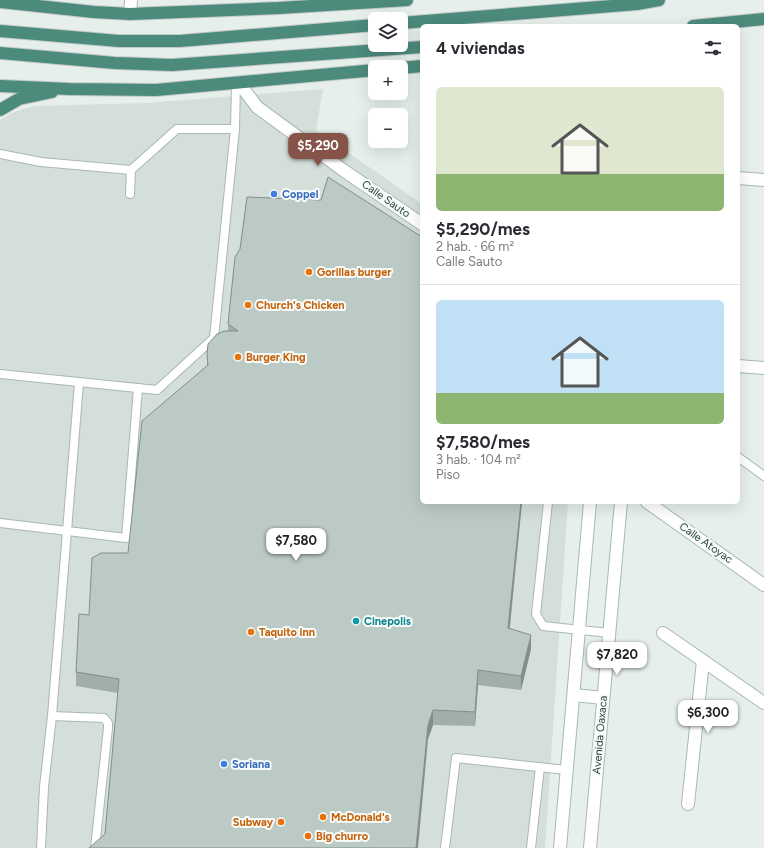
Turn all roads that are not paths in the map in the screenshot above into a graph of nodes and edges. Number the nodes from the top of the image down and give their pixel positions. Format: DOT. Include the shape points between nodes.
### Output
graph roads {
  1 [pos="43,0"];
  2 [pos="131,0"];
  3 [pos="407,0"];
  4 [pos="660,0"];
  5 [pos="6,2"];
  6 [pos="0,8"];
  7 [pos="55,8"];
  8 [pos="130,14"];
  9 [pos="764,18"];
  10 [pos="408,23"];
  11 [pos="711,24"];
  12 [pos="368,26"];
  13 [pos="0,31"];
  14 [pos="420,46"];
  15 [pos="0,54"];
  16 [pos="420,66"];
  17 [pos="408,67"];
  18 [pos="368,71"];
  19 [pos="0,75"];
  20 [pos="237,83"];
  21 [pos="0,86"];
  22 [pos="17,87"];
  23 [pos="69,89"];
  24 [pos="0,110"];
  25 [pos="235,129"];
  26 [pos="0,154"];
  27 [pos="132,170"];
  28 [pos="740,178"];
  29 [pos="764,180"];
  30 [pos="130,194"];
  31 [pos="420,223"];
  32 [pos="740,366"];
  33 [pos="764,368"];
  34 [pos="0,374"];
  35 [pos="79,383"];
  36 [pos="138,388"];
  37 [pos="740,458"];
  38 [pos="764,476"];
  39 [pos="548,504"];
  40 [pos="590,504"];
  41 [pos="621,504"];
  42 [pos="650,504"];
  43 [pos="0,523"];
  44 [pos="67,532"];
  45 [pos="764,585"];
  46 [pos="579,630"];
  47 [pos="609,633"];
  48 [pos="663,634"];
  49 [pos="703,661"];
  50 [pos="574,695"];
  51 [pos="603,698"];
  52 [pos="764,703"];
  53 [pos="52,716"];
  54 [pos="540,767"];
  55 [pos="566,770"];
  56 [pos="688,804"];
  57 [pos="41,848"];
  58 [pos="95,848"];
  59 [pos="445,848"];
  60 [pos="531,848"];
  61 [pos="560,848"];
  62 [pos="590,848"];
  1 -- 7 [label="highway"];
  2 -- 8 [label="street"];
  3 -- 8 [label="highway"];
  4 -- 10 [label="highway"];
  5 -- 6 [label="highway"];
  5 -- 7 [label="highway"];
  7 -- 8 [label="highway"];
  9 -- 11 [label="highway"];
  12 -- 13 [label="highway" via="180,41 119,41"];
  14 -- 15 [label="highway" via="172,65"];
  16 -- 17 [label="highway"];
  18 -- 20 [label="highway"];
  19 -- 22 [label="highway"];
  20 -- 23 [label="highway" via="156,90"];
  20 -- 25 [label="lane"];
  20 -- 31 [label="street, Calle Sauto" via="257,107"];
  21 -- 22 [label="highway"];
  22 -- 23 [label="highway"];
  23 -- 24 [label="highway" via="19,99"];
  25 -- 27 [label="lane" via="177,129"];
  25 -- 36 [label="lane" via="214,338 157,390"];
  26 -- 27 [label="lane" via="41,162"];
  27 -- 30 [label="lane"];
  28 -- 29 [label="street"];
  32 -- 33 [label="street"];
  34 -- 35 [label="lane"];
  35 -- 36 [label="lane"];
  35 -- 44 [label="lane"];
  36 -- 44 [label="lane" via="126,538"];
  37 -- 38 [label="lane"];
  39 -- 46 [label="lane" via="536,614 543,626"];
  40 -- 46 [label="street"];
  41 -- 47 [label="street, Avenida Oaxaca"];
  42 -- 45 [label="street, Calle Atoyac"];
  43 -- 44 [label="lane"];
  44 -- 53 [label="lane"];
  46 -- 47 [label="lane"];
  46 -- 50 [label="street"];
  47 -- 51 [label="street, Avenida Oaxaca"];
  48 -- 49 [label="street"];
  49 -- 52 [label="street"];
  49 -- 56 [label="street"];
  50 -- 51 [label="street"];
  50 -- 55 [label="street"];
  51 -- 62 [label="street, Avenida Oaxaca"];
  53 -- 57 [label="lane" via="44,787"];
  53 -- 58 [label="lane" via="104,718 108,723"];
  54 -- 55 [label="lane"];
  54 -- 59 [label="lane" via="456,758"];
  54 -- 60 [label="lane"];
  55 -- 61 [label="street"];
}
